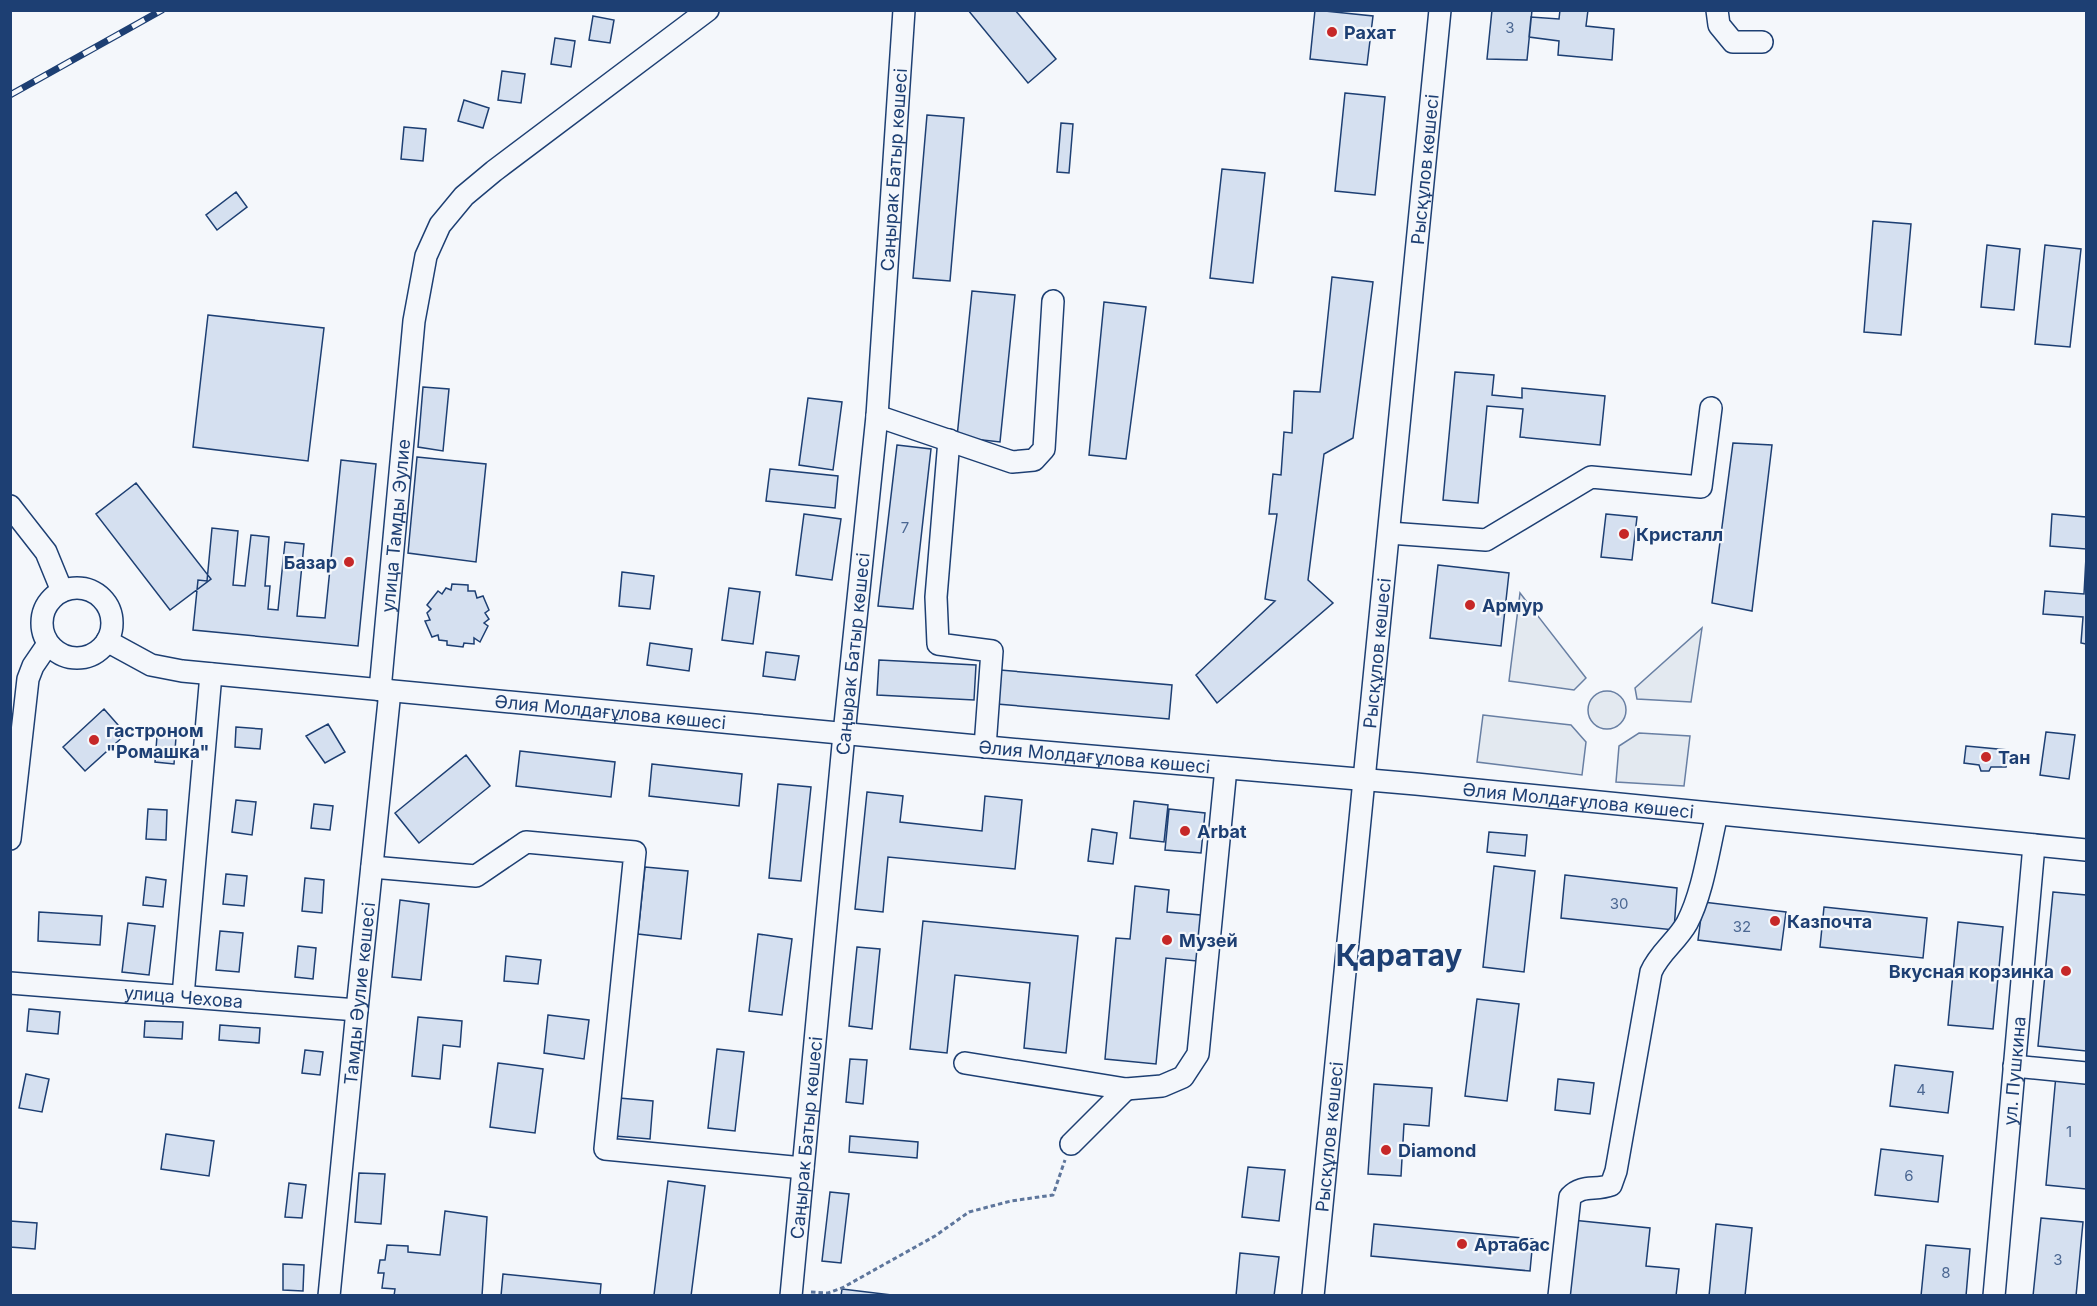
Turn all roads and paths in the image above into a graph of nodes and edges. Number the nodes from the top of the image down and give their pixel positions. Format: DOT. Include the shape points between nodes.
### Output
graph roads {
  1 [pos="708,10"];
  2 [pos="904,10"];
  3 [pos="1440,10"];
  4 [pos="1717,10"];
  5 [pos="1762,42"];
  6 [pos="1053,301"];
  7 [pos="1711,408"];
  8 [pos="877,416"];
  9 [pos="949,440"];
  10 [pos="10,506"];
  11 [pos="1389,533"];
  12 [pos="62,591"];
  13 [pos="107,641"];
  14 [pos="48,644"];
  15 [pos="211,674"];
  16 [pos="385,690"];
  17 [pos="844,734"];
  18 [pos="985,747"];
  19 [pos="1226,768"];
  20 [pos="1364,780"];
  21 [pos="1717,813"];
  22 [pos="10,839"];
  23 [pos="2034,845"];
  24 [pos="2086,850"];
  25 [pos="372,867"];
  26 [pos="10,983"];
  27 [pos="183,996"];
  28 [pos="357,1010"];
  29 [pos="965,1063"];
  30 [pos="2014,1066"];
  31 [pos="2086,1073"];
  32 [pos="1126,1089"];
  33 [pos="1071,1144"];
  34 [pos="803,1168"];
  35 [pos="791,1293"];
  36 [pos="330,1296"];
  37 [pos="1313,1296"];
  38 [pos="1559,1296"];
  39 [pos="1994,1296"];
  1 -- 16 [label="street, улица Тамды Эулие" via="494,171 440,225 426,256 414,321"];
  2 -- 8 [label="street, Саңырак Батыр көшесі"];
  3 -- 11 [label="street, Рысқұлов көшесі"];
  4 -- 5 [label="street" via="1719,26 1733,42"];
  6 -- 9 [label="street" via="1044,449 1034,460 1012,462"];
  7 -- 11 [label="street" via="1701,487 1591,477 1486,540"];
  8 -- 9 [label="street"];
  8 -- 17 [label="street, Саңырак Батыр көшесі"];
  9 -- 18 [label="street" via="936,597 938,644 992,651"];
  10 -- 12 [label="street" via="46,552"];
  11 -- 20 [label="street, Рысқұлов көшесі"];
  12 -- 13 [label="street" via="74,588 98,595 111,616 112,629"];
  12 -- 14 [label="street" via="53,597 43,614 41,625"];
  13 -- 14 [label="street" via="86,658 58,654"];
  13 -- 15 [label="street, Әлия Молдағұлова көшесі" via="152,664"];
  14 -- 22 [label="street" via="28,679"];
  15 -- 16 [label="street, Әлия Молдағұлова көшесі"];
  15 -- 27 [label="street"];
  16 -- 17 [label="street, Әлия Молдағұлова көшесі"];
  16 -- 25 [label="street, Тамды Әулие көшесі"];
  17 -- 18 [label="street, Әлия Молдағұлова көшесі"];
  17 -- 34 [label="street, Саңырак Батыр көшесі"];
  18 -- 19 [label="street, Әлия Молдағұлова көшесі"];
  19 -- 20 [label="street, Әлия Молдағұлова көшесі"];
  19 -- 32 [label="street" via="1198,1054 1183,1077 1162,1086"];
  20 -- 21 [label="street, Әлия Молдағұлова көшесі"];
  20 -- 37 [label="street, Рысқұлов көшесі"];
  21 -- 23 [label="street, Әлия Молдағұлова көшесі"];
  21 -- 38 [label="street" via="1695,906 1651,972 1611,1185 1601,1189 1584,1187 1570,1197"];
  23 -- 24 [label="street, Әлия Молдағұлова көшесі"];
  23 -- 30 [label="street, ул. Пушкина"];
  25 -- 28 [label="street, Тамды Әулие көшесі"];
  25 -- 34 [label="street" via="476,876 526,842 635,852 605,1149"];
  26 -- 27 [label="street, улица Чехова"];
  27 -- 28 [label="street, улица Чехова"];
  28 -- 36 [label="street, Тамды Әулие көшесі"];
  29 -- 32 [label="street"];
  30 -- 31 [label="street"];
  30 -- 39 [label="street, ул. Пушкина"];
  32 -- 33 [label="street"];
  33 -- 35 [label="path" via="1053,1195 969,1212 935,1236 842,1288 828,1293"];
  34 -- 35 [label="street, Саңырак Батыр көшесі"];
}
